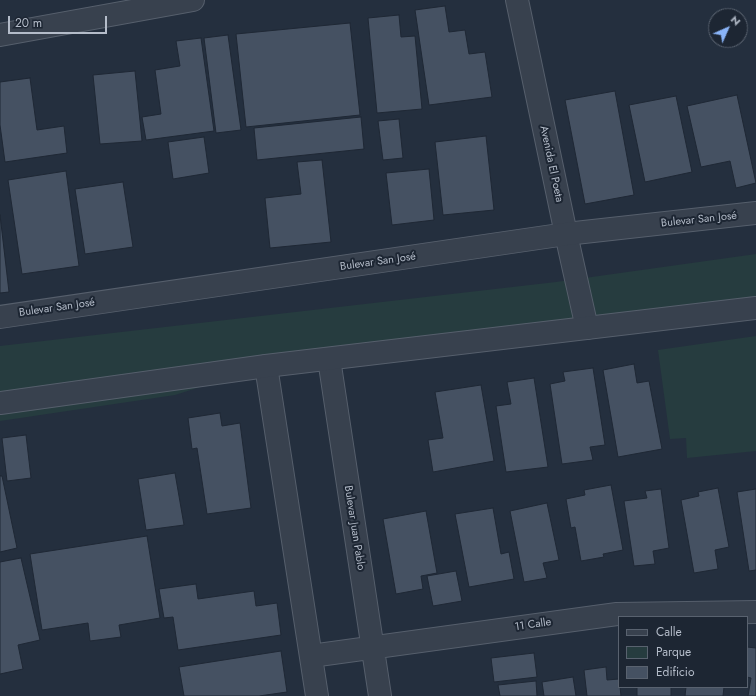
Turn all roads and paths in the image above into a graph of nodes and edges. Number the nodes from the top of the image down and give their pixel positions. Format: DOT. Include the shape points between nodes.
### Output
graph roads {
  1 [pos="193,0"];
  2 [pos="517,0"];
  3 [pos="0,34"];
  4 [pos="756,213"];
  5 [pos="566,234"];
  6 [pos="756,308"];
  7 [pos="0,317"];
  8 [pos="587,328"];
  9 [pos="329,359"];
  10 [pos="266,366"];
  11 [pos="0,403"];
  12 [pos="756,612"];
  13 [pos="372,648"];
  14 [pos="312,656"];
  15 [pos="317,696"];
  16 [pos="380,696"];
  1 -- 3 [label="street"];
  2 -- 5 [label="street, Avenida El Poeta"];
  4 -- 5 [label="street, Bulevar San José"];
  5 -- 7 [label="street, Bulevar San José"];
  5 -- 8 [label="street, Avenida El Poeta"];
  6 -- 8 [label="street"];
  8 -- 9 [label="street"];
  9 -- 10 [label="street"];
  9 -- 13 [label="street, Bulevar Juan Pablo"];
  10 -- 11 [label="street"];
  10 -- 14 [label="street"];
  12 -- 13 [label="street, 11 Calle" via="617,614"];
  13 -- 14 [label="street, 11 Calle"];
  13 -- 16 [label="street, Bulevar Juan Pablo"];
  14 -- 15 [label="street"];
}
